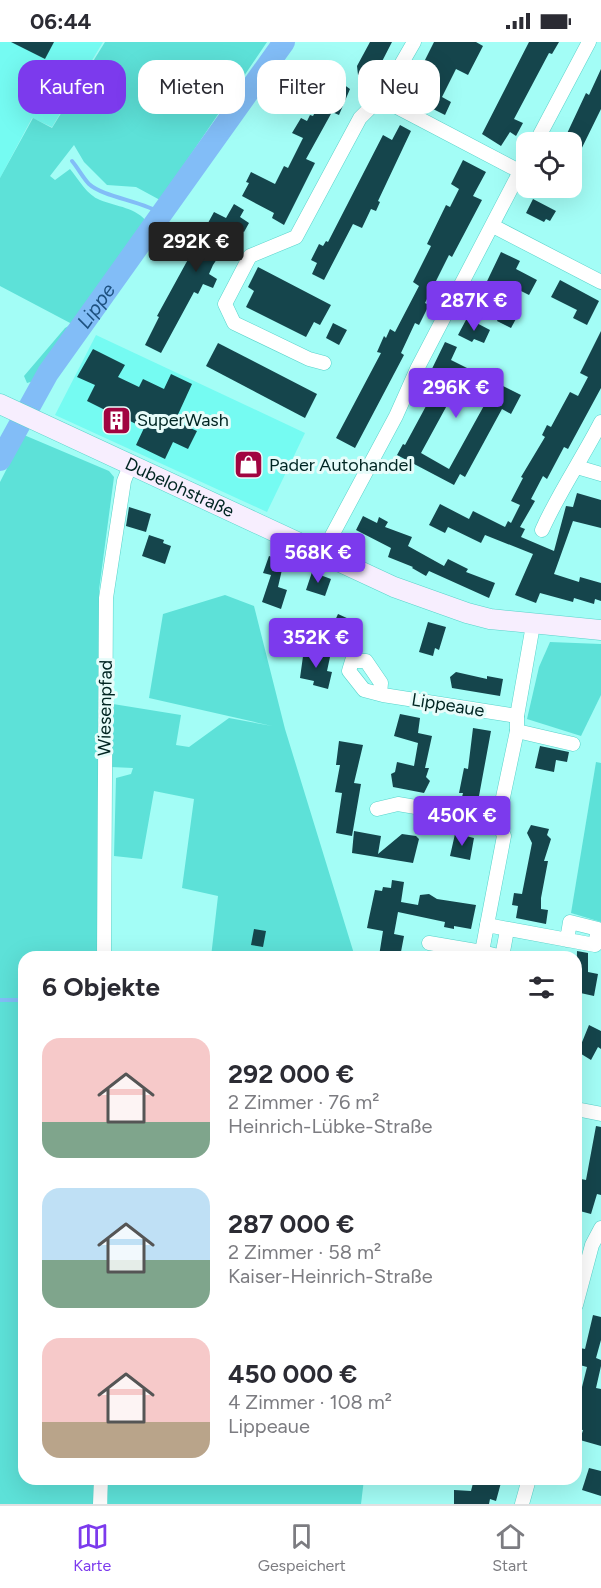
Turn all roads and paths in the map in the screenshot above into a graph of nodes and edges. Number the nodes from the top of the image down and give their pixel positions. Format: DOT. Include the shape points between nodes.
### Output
graph roads {
  1 [pos="414,42"];
  2 [pos="589,42"];
  3 [pos="404,60"];
  4 [pos="364,114"];
  5 [pos="412,114"];
  6 [pos="541,132"];
  7 [pos="516,162"];
  8 [pos="516,181"];
  9 [pos="493,226"];
  10 [pos="601,282"];
  11 [pos="324,363"];
  12 [pos="3,406"];
  13 [pos="601,422"];
  14 [pos="131,463"];
  15 [pos="577,467"];
  16 [pos="601,474"];
  17 [pos="542,530"];
  18 [pos="322,554"];
  19 [pos="533,625"];
  20 [pos="601,630"];
  21 [pos="380,694"];
  22 [pos="517,716"];
  23 [pos="517,731"];
  24 [pos="573,744"];
  25 [pos="377,809"];
  26 [pos="498,821"];
  27 [pos="487,925"];
  28 [pos="507,930"];
  29 [pos="567,940"];
  30 [pos="429,943"];
  31 [pos="104,951"];
  32 [pos="445,951"];
  33 [pos="482,951"];
  34 [pos="503,951"];
  35 [pos="582,1110"];
  36 [pos="601,1114"];
  37 [pos="601,1228"];
  38 [pos="582,1282"];
  39 [pos="100,1485"];
  40 [pos="527,1485"];
  41 [pos="100,1504"];
  42 [pos="522,1504"];
  1 -- 3 [label="street"];
  2 -- 6 [label="street"];
  4 -- 11 [label="street" via="296,237 250,256 225,304 234,323"];
  5 -- 7 [label="street"];
  8 -- 9 [label="street"];
  9 -- 10 [label="street"];
  9 -- 18 [label="street"];
  12 -- 14 [label="main road, Dubelohstraße"];
  13 -- 15 [label="street"];
  14 -- 18 [label="main road, Dubelohstraße"];
  14 -- 31 [label="street, Wiesenpfad" via="122,491 106,598"];
  15 -- 16 [label="street"];
  15 -- 17 [label="street" via="560,490"];
  18 -- 19 [label="main road, Dubelohstraße" via="394,587 467,613"];
  19 -- 20 [label="main road, Dubelohstraße"];
  19 -- 22 [label="street"];
  21 -- 22 [label="street, Lippeaue"];
  22 -- 23 [label="street"];
  23 -- 24 [label="street"];
  23 -- 26 [label="street"];
  25 -- 26 [label="street" via="398,804"];
  26 -- 27 [label="street" via="504,836"];
  27 -- 28 [label="street"];
  27 -- 33 [label="street"];
  28 -- 29 [label="street"];
  28 -- 34 [label="street"];
  30 -- 32 [label="street"];
  35 -- 36 [label="street"];
  37 -- 38 [label="street"];
  39 -- 41 [label="street"];
  40 -- 42 [label="street"];
}
